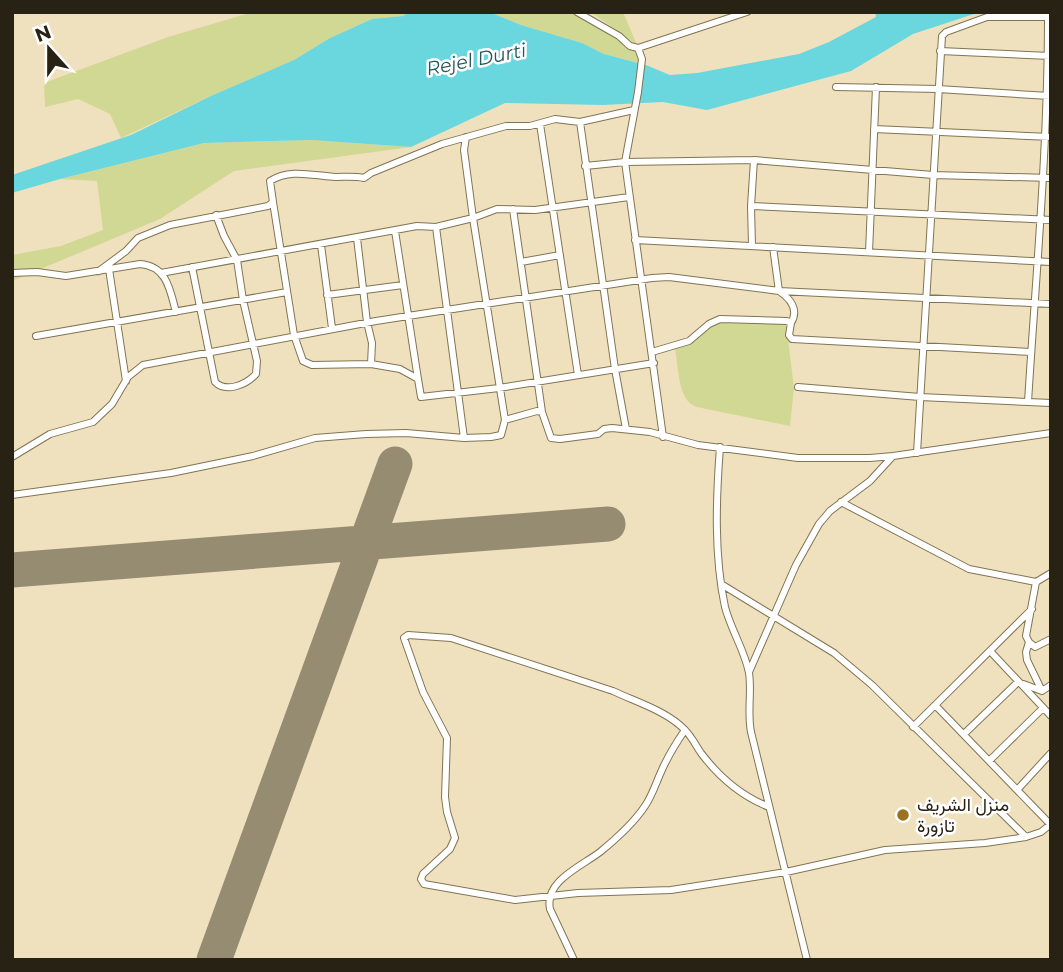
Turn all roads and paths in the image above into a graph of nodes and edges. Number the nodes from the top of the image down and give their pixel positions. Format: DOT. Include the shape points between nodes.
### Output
graph roads {
  1 [pos="577,12"];
  2 [pos="747,12"];
  3 [pos="1050,17"];
  4 [pos="638,48"];
  5 [pos="940,51"];
  6 [pos="1049,55"];
  7 [pos="836,87"];
  8 [pos="876,87"];
  9 [pos="938,89"];
  10 [pos="1049,96"];
  11 [pos="634,110"];
  12 [pos="580,122"];
  13 [pos="540,124"];
  14 [pos="874,129"];
  15 [pos="936,131"];
  16 [pos="466,137"];
  17 [pos="1048,137"];
  18 [pos="754,160"];
  19 [pos="625,162"];
  20 [pos="585,166"];
  21 [pos="873,170"];
  22 [pos="933,175"];
  23 [pos="1047,178"];
  24 [pos="629,197"];
  25 [pos="273,202"];
  26 [pos="591,202"];
  27 [pos="751,206"];
  28 [pos="553,208"];
  29 [pos="513,209"];
  30 [pos="871,211"];
  31 [pos="216,215"];
  32 [pos="931,215"];
  33 [pos="473,218"];
  34 [pos="1041,220"];
  35 [pos="1051,220"];
  36 [pos="436,227"];
  37 [pos="396,231"];
  38 [pos="357,238"];
  39 [pos="635,240"];
  40 [pos="321,245"];
  41 [pos="752,246"];
  42 [pos="773,247"];
  43 [pos="282,251"];
  44 [pos="869,252"];
  45 [pos="560,256"];
  46 [pos="928,256"];
  47 [pos="237,260"];
  48 [pos="1038,261"];
  49 [pos="520,262"];
  50 [pos="1051,262"];
  51 [pos="192,267"];
  52 [pos="109,270"];
  53 [pos="99,271"];
  54 [pos="161,272"];
  55 [pos="12,273"];
  56 [pos="640,280"];
  57 [pos="403,285"];
  58 [pos="604,286"];
  59 [pos="365,290"];
  60 [pos="779,291"];
  61 [pos="287,292"];
  62 [pos="566,292"];
  63 [pos="327,295"];
  64 [pos="526,298"];
  65 [pos="926,298"];
  66 [pos="243,300"];
  67 [pos="1036,304"];
  68 [pos="1051,304"];
  69 [pos="487,305"];
  70 [pos="198,308"];
  71 [pos="448,310"];
  72 [pos="176,312"];
  73 [pos="408,316"];
  74 [pos="118,322"];
  75 [pos="368,322"];
  76 [pos="791,323"];
  77 [pos="332,328"];
  78 [pos="294,335"];
  79 [pos="36,336"];
  80 [pos="253,342"];
  81 [pos="923,346"];
  82 [pos="207,351"];
  83 [pos="652,352"];
  84 [pos="1031,352"];
  85 [pos="654,363"];
  86 [pos="371,364"];
  87 [pos="615,369"];
  88 [pos="578,375"];
  89 [pos="418,379"];
  90 [pos="126,381"];
  91 [pos="539,381"];
  92 [pos="798,387"];
  93 [pos="499,388"];
  94 [pos="458,391"];
  95 [pos="920,397"];
  96 [pos="1028,402"];
  97 [pos="1051,403"];
  98 [pos="542,412"];
  99 [pos="505,420"];
  100 [pos="626,429"];
  101 [pos="1051,433"];
  102 [pos="663,437"];
  103 [pos="464,438"];
  104 [pos="720,447"];
  105 [pos="917,453"];
  106 [pos="893,456"];
  107 [pos="12,457"];
  108 [pos="12,495"];
  109 [pos="841,502"];
  110 [pos="1051,573"];
  111 [pos="1036,582"];
  112 [pos="721,584"];
  113 [pos="1032,609"];
  114 [pos="774,615"];
  115 [pos="1051,639"];
  116 [pos="1029,642"];
  117 [pos="990,651"];
  118 [pos="749,672"];
  119 [pos="1018,681"];
  120 [pos="1051,685"];
  121 [pos="1042,691"];
  122 [pos="935,705"];
  123 [pos="1043,708"];
  124 [pos="1051,716"];
  125 [pos="913,727"];
  126 [pos="685,730"];
  127 [pos="964,734"];
  128 [pos="1051,753"];
  129 [pos="989,761"];
  130 [pos="1017,790"];
  131 [pos="769,807"];
  132 [pos="1051,824"];
  133 [pos="1026,837"];
  134 [pos="786,872"];
  135 [pos="550,895"];
  136 [pos="574,960"];
  137 [pos="807,960"];
  1 -- 4 [label="street"];
  2 -- 4 [label="street"];
  3 -- 5 [label="street" via="980,19 943,34"];
  3 -- 6 [label="street"];
  4 -- 11 [label="street" via="642,59"];
  5 -- 6 [label="street"];
  5 -- 9 [label="street"];
  6 -- 10 [label="street"];
  7 -- 8 [label="street"];
  8 -- 9 [label="street"];
  8 -- 14 [label="street"];
  9 -- 10 [label="street"];
  9 -- 15 [label="street"];
  10 -- 17 [label="street"];
  11 -- 12 [label="street"];
  11 -- 19 [label="street"];
  12 -- 13 [label="street" via="555,119"];
  12 -- 20 [label="street"];
  13 -- 16 [label="street" via="510,125"];
  13 -- 28 [label="street"];
  14 -- 15 [label="street"];
  14 -- 21 [label="street"];
  15 -- 17 [label="street"];
  15 -- 22 [label="street"];
  16 -- 25 [label="street" via="364,178 279,175 270,181"];
  16 -- 33 [label="street"];
  17 -- 23 [label="street"];
  18 -- 19 [label="street"];
  18 -- 21 [label="street"];
  18 -- 27 [label="street"];
  19 -- 20 [label="street"];
  19 -- 24 [label="street"];
  20 -- 26 [label="street"];
  21 -- 22 [label="street"];
  21 -- 30 [label="street"];
  22 -- 23 [label="street"];
  22 -- 32 [label="street"];
  23 -- 34 [label="street"];
  24 -- 26 [label="street"];
  24 -- 39 [label="street"];
  25 -- 31 [label="street"];
  25 -- 43 [label="street"];
  26 -- 28 [label="street"];
  26 -- 58 [label="street"];
  27 -- 30 [label="street"];
  27 -- 41 [label="street"];
  28 -- 29 [label="street"];
  28 -- 45 [label="street"];
  29 -- 33 [label="street" via="496,209"];
  29 -- 49 [label="street"];
  30 -- 32 [label="street"];
  30 -- 44 [label="street"];
  31 -- 47 [label="street"];
  31 -- 53 [label="street" via="138,237"];
  32 -- 34 [label="street"];
  32 -- 46 [label="street"];
  33 -- 36 [label="street"];
  33 -- 69 [label="street"];
  34 -- 35 [label="street"];
  34 -- 48 [label="street"];
  36 -- 37 [label="street"];
  36 -- 71 [label="street"];
  37 -- 38 [label="street"];
  37 -- 57 [label="street"];
  38 -- 40 [label="street"];
  38 -- 59 [label="street"];
  39 -- 41 [label="street"];
  39 -- 56 [label="street"];
  40 -- 43 [label="street"];
  40 -- 63 [label="street"];
  41 -- 42 [label="street"];
  42 -- 44 [label="street"];
  42 -- 60 [label="street"];
  43 -- 47 [label="street"];
  43 -- 61 [label="street"];
  44 -- 46 [label="street"];
  45 -- 49 [label="street"];
  45 -- 62 [label="street"];
  46 -- 48 [label="street"];
  46 -- 65 [label="street"];
  47 -- 51 [label="street"];
  47 -- 66 [label="street"];
  48 -- 50 [label="street"];
  48 -- 67 [label="street"];
  49 -- 64 [label="street"];
  51 -- 54 [label="street"];
  51 -- 70 [label="street"];
  52 -- 53 [label="street"];
  52 -- 54 [label="street" via="150,265"];
  52 -- 74 [label="street"];
  53 -- 55 [label="street" via="66,276"];
  54 -- 72 [label="street"];
  56 -- 58 [label="street"];
  56 -- 60 [label="street" via="669,277"];
  56 -- 83 [label="street"];
  57 -- 59 [label="street"];
  57 -- 73 [label="street"];
  58 -- 62 [label="street"];
  58 -- 87 [label="street"];
  59 -- 63 [label="street"];
  59 -- 75 [label="street"];
  60 -- 65 [label="street"];
  60 -- 76 [label="street" via="794,309"];
  61 -- 66 [label="street"];
  61 -- 78 [label="street"];
  62 -- 64 [label="street"];
  62 -- 88 [label="street"];
  63 -- 77 [label="street"];
  64 -- 69 [label="street"];
  64 -- 91 [label="street"];
  65 -- 67 [label="street"];
  65 -- 81 [label="street"];
  66 -- 70 [label="street"];
  66 -- 80 [label="street"];
  67 -- 68 [label="street"];
  67 -- 84 [label="street"];
  69 -- 71 [label="street"];
  69 -- 93 [label="street"];
  70 -- 72 [label="street"];
  70 -- 82 [label="street"];
  71 -- 73 [label="street"];
  71 -- 94 [label="street"];
  72 -- 74 [label="street"];
  73 -- 75 [label="street"];
  73 -- 89 [label="street"];
  74 -- 79 [label="street"];
  74 -- 90 [label="street"];
  75 -- 77 [label="street"];
  75 -- 86 [label="street"];
  76 -- 81 [label="street" via="792,339"];
  76 -- 83 [label="street" via="720,319 689,341"];
  77 -- 78 [label="street"];
  78 -- 80 [label="street"];
  78 -- 86 [label="street" via="303,361 312,365"];
  80 -- 82 [label="street"];
  80 -- 82 [label="street" via="256,374 243,384 225,388 215,382"];
  81 -- 84 [label="street"];
  81 -- 95 [label="street"];
  82 -- 90 [label="street" via="143,365"];
  83 -- 85 [label="street"];
  84 -- 96 [label="street"];
  85 -- 87 [label="street"];
  85 -- 102 [label="street"];
  86 -- 89 [label="street" via="400,369"];
  87 -- 88 [label="street"];
  87 -- 100 [label="street"];
  88 -- 91 [label="street"];
  89 -- 94 [label="street" via="421,397"];
  90 -- 107 [label="street" via="112,404 93,422 42,437"];
  91 -- 93 [label="street"];
  91 -- 98 [label="street"];
  92 -- 95 [label="street"];
  93 -- 94 [label="street"];
  93 -- 99 [label="street"];
  94 -- 103 [label="street"];
  95 -- 96 [label="street"];
  95 -- 105 [label="street"];
  96 -- 97 [label="street"];
  98 -- 99 [label="street"];
  98 -- 100 [label="street" via="551,438"];
  99 -- 103 [label="street" via="501,435"];
  100 -- 102 [label="street"];
  101 -- 105 [label="street"];
  102 -- 104 [label="street"];
  103 -- 108 [label="street" via="406,433 315,438 171,473"];
  104 -- 106 [label="street" via="798,458"];
  104 -- 112 [label="street"];
  105 -- 106 [label="street"];
  106 -- 109 [label="street"];
  109 -- 111 [label="street" via="969,569"];
  109 -- 114 [label="street" via="819,524"];
  110 -- 111 [label="street"];
  111 -- 113 [label="street"];
  112 -- 114 [label="street"];
  112 -- 118 [label="street"];
  113 -- 116 [label="street" via="1026,636"];
  113 -- 117 [label="street"];
  114 -- 118 [label="street"];
  114 -- 125 [label="street" via="834,653"];
  115 -- 116 [label="street" via="1035,647"];
  116 -- 121 [label="street" via="1027,660"];
  117 -- 119 [label="street"];
  117 -- 122 [label="street"];
  118 -- 131 [label="street" via="749,721"];
  119 -- 121 [label="street"];
  119 -- 123 [label="street"];
  119 -- 127 [label="street"];
  120 -- 121 [label="street"];
  122 -- 125 [label="street"];
  122 -- 127 [label="street"];
  123 -- 124 [label="street"];
  123 -- 129 [label="street"];
  125 -- 133 [label="street"];
  126 -- 131 [label="street" via="725,780"];
  126 -- 135 [label="street" via="646,805"];
  126 -- 135 [label="street" via="613,691 451,638 406,636 423,692 447,738 445,797 455,838 421,879 424,884 514,900"];
  127 -- 129 [label="street"];
  128 -- 130 [label="street"];
  129 -- 130 [label="street"];
  130 -- 132 [label="street"];
  131 -- 134 [label="street"];
  132 -- 133 [label="street"];
  133 -- 134 [label="street" via="885,850"];
  134 -- 135 [label="street" via="671,890"];
  134 -- 137 [label="street"];
  135 -- 136 [label="street" via="550,909"];
}
